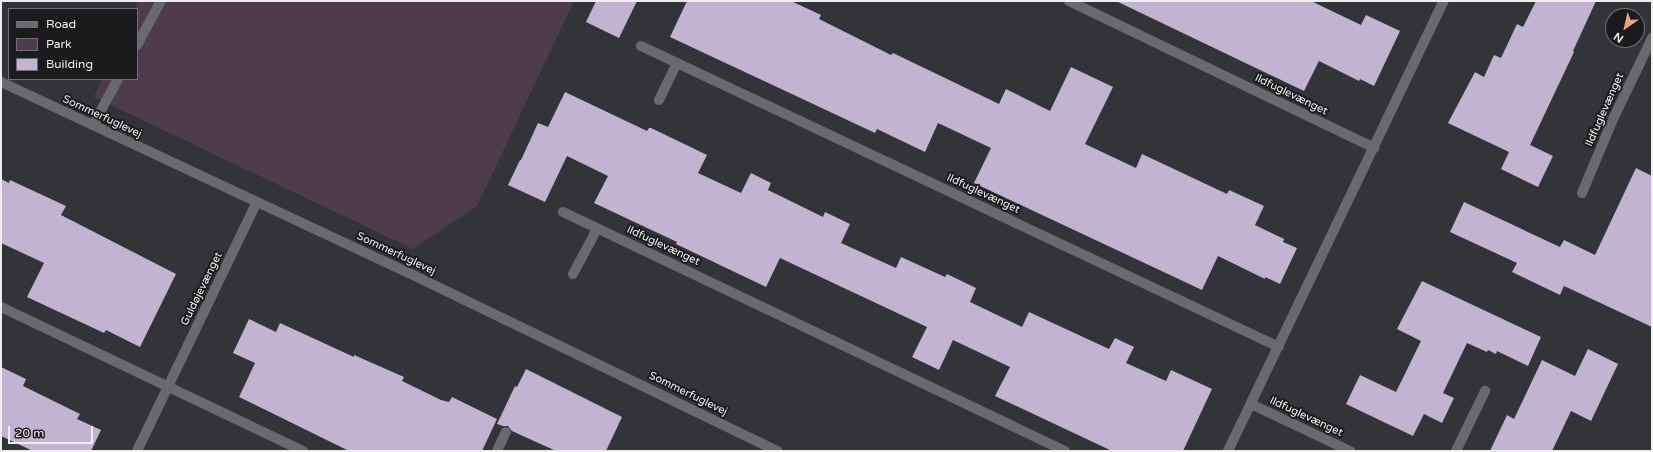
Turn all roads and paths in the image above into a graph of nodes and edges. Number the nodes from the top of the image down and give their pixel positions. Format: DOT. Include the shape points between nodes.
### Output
graph roads {
  1 [pos="161,1"];
  2 [pos="1069,1"];
  3 [pos="1444,1"];
  4 [pos="1652,38"];
  5 [pos="138,42"];
  6 [pos="641,46"];
  7 [pos="677,63"];
  8 [pos="117,80"];
  9 [pos="1,82"];
  10 [pos="659,100"];
  11 [pos="93,125"];
  12 [pos="1374,148"];
  13 [pos="1582,193"];
  14 [pos="257,202"];
  15 [pos="563,212"];
  16 [pos="597,229"];
  17 [pos="573,274"];
  18 [pos="1,307"];
  19 [pos="1278,347"];
  20 [pos="168,387"];
  21 [pos="1485,391"];
  22 [pos="1251,404"];
  23 [pos="506,432"];
  24 [pos="137,451"];
  25 [pos="303,451"];
  26 [pos="497,451"];
  27 [pos="778,451"];
  28 [pos="1065,451"];
  29 [pos="1228,451"];
  30 [pos="1350,451"];
  31 [pos="1456,451"];
  1 -- 5 [label="street"];
  2 -- 12 [label="street, Ildfuglevænget"];
  3 -- 12 [label="street, Ildfuglevænget"];
  4 -- 13 [label="street, Ildfuglevænget" via="1614,117"];
  6 -- 7 [label="street, Ildfuglevænget"];
  7 -- 10 [label="street"];
  7 -- 19 [label="street, Ildfuglevænget"];
  8 -- 11 [label="street"];
  9 -- 11 [label="street, Sommerfuglevej"];
  11 -- 14 [label="street, Sommerfuglevej"];
  12 -- 19 [label="street, Ildfuglevænget"];
  14 -- 20 [label="street, Guldøjevænget"];
  14 -- 27 [label="street, Sommerfuglevej"];
  15 -- 16 [label="street, Ildfuglevænget"];
  16 -- 17 [label="street"];
  16 -- 28 [label="street, Ildfuglevænget"];
  18 -- 20 [label="street"];
  19 -- 22 [label="street, Ildfuglevænget"];
  20 -- 24 [label="street, Guldøjevænget"];
  20 -- 25 [label="street"];
  21 -- 31 [label="street"];
  22 -- 29 [label="street, Ildfuglevænget"];
  22 -- 30 [label="street, Ildfuglevænget"];
  23 -- 26 [label="street"];
}
